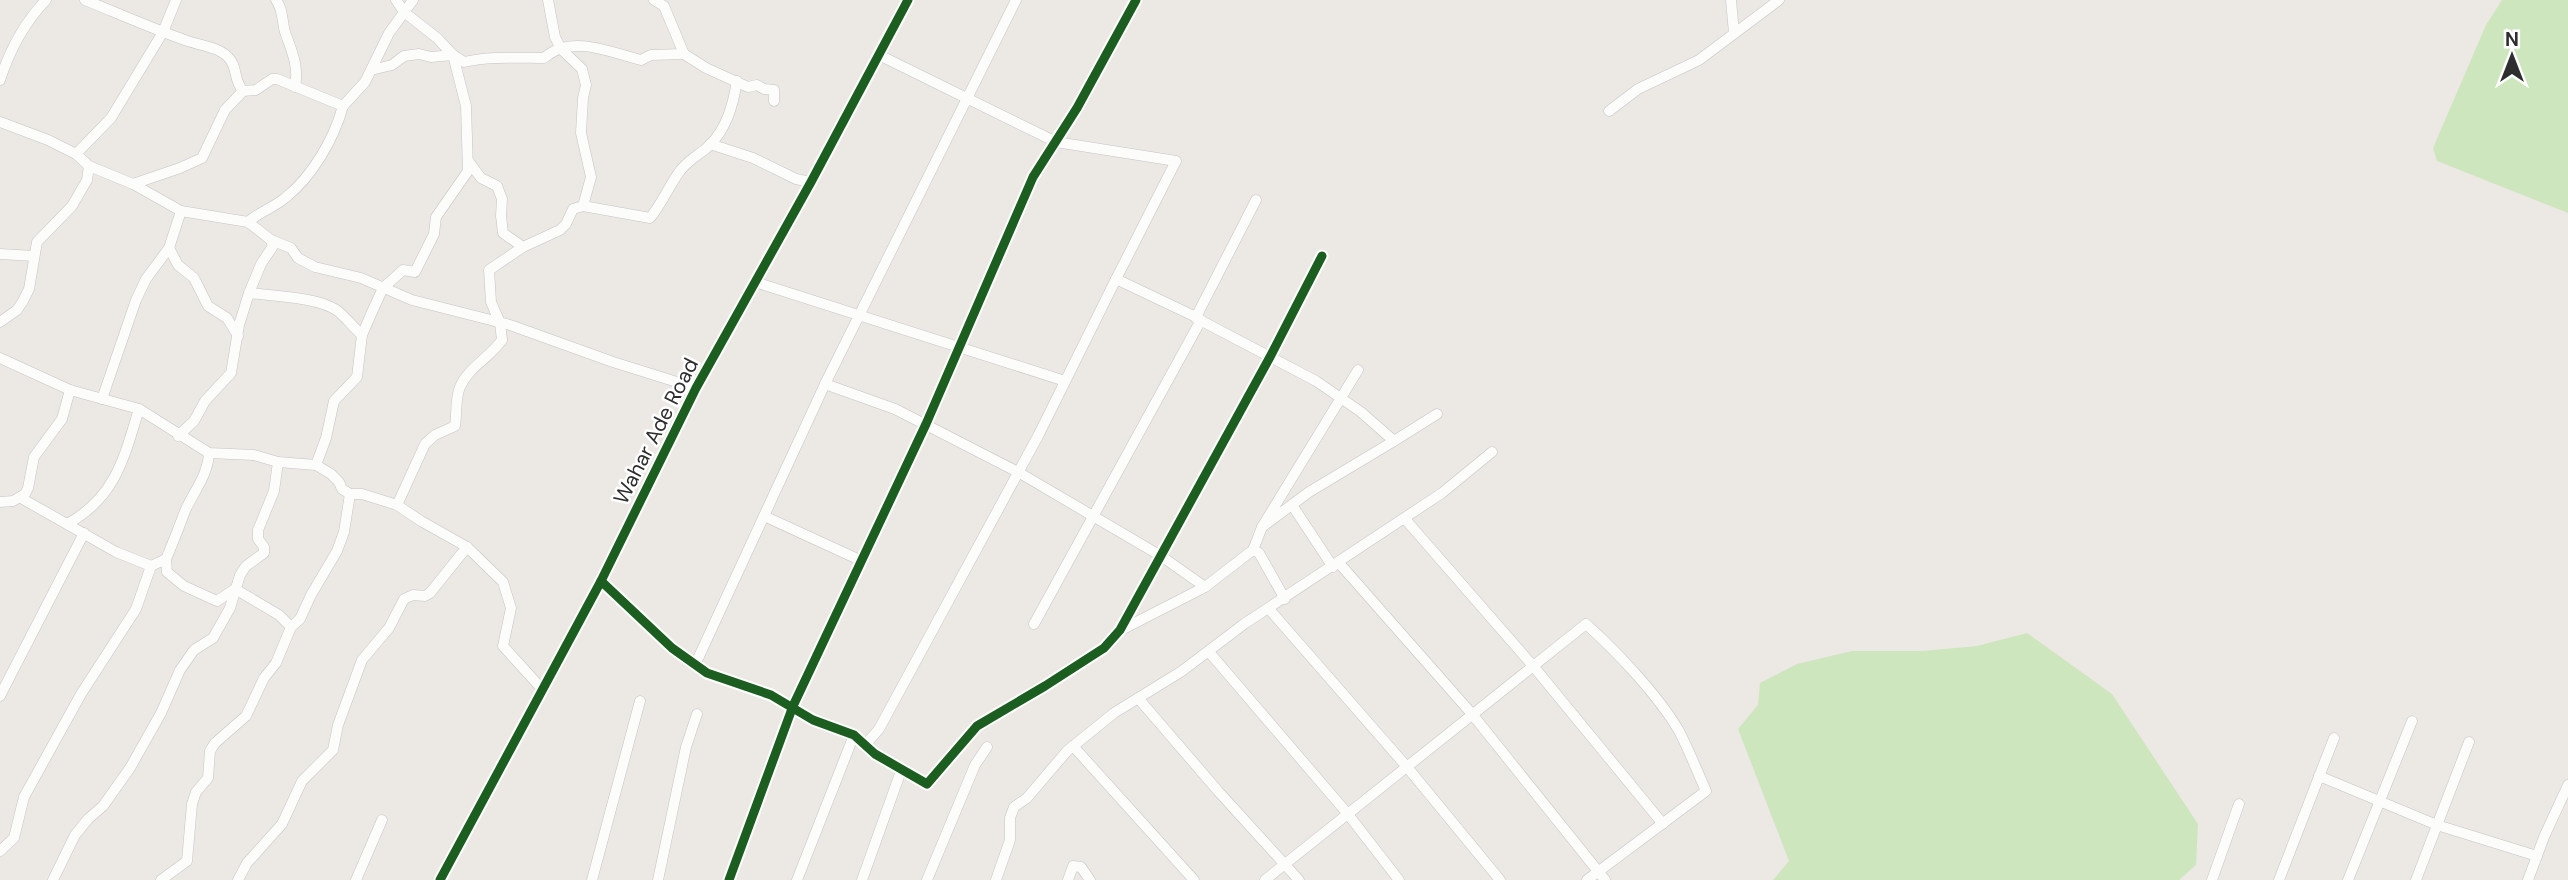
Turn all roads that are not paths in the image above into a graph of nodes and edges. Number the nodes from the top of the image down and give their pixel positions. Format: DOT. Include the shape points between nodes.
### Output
graph roads {
  1 [pos="46,0"];
  2 [pos="85,0"];
  3 [pos="176,0"];
  4 [pos="396,0"];
  5 [pos="413,0"];
  6 [pos="548,0"];
  7 [pos="654,0"];
  8 [pos="908,0"];
  9 [pos="1016,0"];
  10 [pos="1136,0"];
  11 [pos="1731,0"];
  12 [pos="1779,0"];
  13 [pos="281,2"];
  14 [pos="404,12"];
  15 [pos="163,32"];
  16 [pos="1734,33"];
  17 [pos="561,49"];
  18 [pos="684,54"];
  19 [pos="453,55"];
  20 [pos="879,55"];
  21 [pos="371,69"];
  22 [pos="0,80"];
  23 [pos="737,81"];
  24 [pos="295,87"];
  25 [pos="243,91"];
  26 [pos="966,100"];
  27 [pos="774,101"];
  28 [pos="344,106"];
  29 [pos="1609,111"];
  30 [pos="0,122"];
  31 [pos="1056,142"];
  32 [pos="710,144"];
  33 [pos="76,155"];
  34 [pos="469,162"];
  35 [pos="89,166"];
  36 [pos="811,182"];
  37 [pos="132,184"];
  38 [pos="1256,200"];
  39 [pos="583,206"];
  40 [pos="181,211"];
  41 [pos="248,222"];
  42 [pos="271,240"];
  43 [pos="523,247"];
  44 [pos="170,248"];
  45 [pos="0,254"];
  46 [pos="1322,256"];
  47 [pos="34,257"];
  48 [pos="1116,279"];
  49 [pos="755,282"];
  50 [pos="383,288"];
  51 [pos="249,293"];
  52 [pos="859,316"];
  53 [pos="1198,319"];
  54 [pos="0,322"];
  55 [pos="500,323"];
  56 [pos="362,335"];
  57 [pos="238,336"];
  58 [pos="959,347"];
  59 [pos="1270,357"];
  60 [pos="0,358"];
  61 [pos="1359,370"];
  62 [pos="1065,381"];
  63 [pos="825,384"];
  64 [pos="696,388"];
  65 [pos="70,390"];
  66 [pos="102,399"];
  67 [pos="1341,399"];
  68 [pos="139,409"];
  69 [pos="1437,414"];
  70 [pos="926,424"];
  71 [pos="178,436"];
  72 [pos="1394,442"];
  73 [pos="1492,452"];
  74 [pos="209,453"];
  75 [pos="278,462"];
  76 [pos="316,465"];
  77 [pos="1018,472"];
  78 [pos="350,494"];
  79 [pos="21,498"];
  80 [pos="0,502"];
  81 [pos="397,505"];
  82 [pos="1292,505"];
  83 [pos="764,516"];
  84 [pos="1093,517"];
  85 [pos="1405,519"];
  86 [pos="69,523"];
  87 [pos="1262,527"];
  88 [pos="84,533"];
  89 [pos="467,547"];
  90 [pos="1253,550"];
  91 [pos="1161,556"];
  92 [pos="166,559"];
  93 [pos="862,561"];
  94 [pos="1336,565"];
  95 [pos="151,566"];
  96 [pos="601,581"];
  97 [pos="1205,587"];
  98 [pos="235,589"];
  99 [pos="1285,599"];
  100 [pos="1269,609"];
  101 [pos="1034,624"];
  102 [pos="291,627"];
  103 [pos="1120,630"];
  104 [pos="1209,652"];
  105 [pos="695,665"];
  106 [pos="1534,667"];
  107 [pos="542,689"];
  108 [pos="0,696"];
  109 [pos="1138,698"];
  110 [pos="640,701"];
  111 [pos="793,706"];
  112 [pos="697,713"];
  113 [pos="1472,714"];
  114 [pos="2412,721"];
  115 [pos="854,735"];
  116 [pos="2334,738"];
  117 [pos="2469,742"];
  118 [pos="865,745"];
  119 [pos="1073,746"];
  120 [pos="987,747"];
  121 [pos="1407,767"];
  122 [pos="901,771"];
  123 [pos="2319,776"];
  124 [pos="2568,785"];
  125 [pos="2379,803"];
  126 [pos="2239,804"];
  127 [pos="1347,813"];
  128 [pos="382,820"];
  129 [pos="1663,824"];
  130 [pos="2437,825"];
  131 [pos="0,851"];
  132 [pos="2537,856"];
  133 [pos="1285,862"];
  134 [pos="1599,871"];
  135 [pos="53,880"];
  136 [pos="161,880"];
  137 [pos="238,880"];
  138 [pos="356,880"];
  139 [pos="440,880"];
  140 [pos="592,880"];
  141 [pos="658,880"];
  142 [pos="729,880"];
  143 [pos="797,880"];
  144 [pos="862,880"];
  145 [pos="927,880"];
  146 [pos="996,880"];
  147 [pos="1068,880"];
  148 [pos="1090,880"];
  149 [pos="1194,880"];
  150 [pos="1265,880"];
  151 [pos="1299,880"];
  152 [pos="1399,880"];
  153 [pos="1500,880"];
  154 [pos="1587,880"];
  155 [pos="1605,880"];
  156 [pos="2212,880"];
  157 [pos="2279,880"];
  158 [pos="2348,880"];
  159 [pos="2416,880"];
  160 [pos="2528,880"];
  1 -- 22 [label="street" via="17,37"];
  2 -- 15 [label="street"];
  3 -- 15 [label="street"];
  4 -- 14 [label="street"];
  5 -- 14 [label="street"];
  6 -- 17 [label="street"];
  7 -- 18 [label="street" via="664,6"];
  8 -- 20 [label="street, Wahar Ade Road"];
  9 -- 26 [label="street"];
  10 -- 31 [label="street"];
  11 -- 16 [label="street"];
  12 -- 16 [label="street"];
  13 -- 24 [label="street" via="296,62"];
  14 -- 19 [label="street"];
  14 -- 21 [label="street"];
  15 -- 25 [label="street" via="229,57"];
  15 -- 33 [label="street" via="111,118"];
  16 -- 29 [label="street" via="1699,60 1638,89"];
  17 -- 18 [label="street" via="599,47 641,60 651,55"];
  17 -- 19 [label="street" via="544,58 487,57 464,62"];
  17 -- 39 [label="street" via="582,68 586,85 581,132 591,177"];
  18 -- 23 [label="street"];
  19 -- 21 [label="street" via="404,56 397,64"];
  19 -- 34 [label="street" via="466,106"];
  20 -- 26 [label="street"];
  20 -- 36 [label="street, Wahar Ade Road"];
  21 -- 28 [label="street"];
  23 -- 27 [label="street" via="774,90"];
  23 -- 32 [label="street" via="728,117"];
  24 -- 25 [label="street" via="272,79 256,90"];
  24 -- 28 [label="street"];
  25 -- 37 [label="street" via="225,110 202,158"];
  26 -- 31 [label="street"];
  26 -- 52 [label="street"];
  28 -- 41 [label="street" via="331,137 305,177 285,198"];
  30 -- 33 [label="street"];
  31 -- 48 [label="street" via="1177,161"];
  31 -- 58 [label="street" via="1033,177"];
  32 -- 36 [label="street"];
  32 -- 39 [label="street" via="680,171 650,218"];
  33 -- 35 [label="street"];
  34 -- 43 [label="street" via="481,178 497,186 503,233"];
  34 -- 50 [label="street" via="436,217 434,233 415,272 403,270"];
  35 -- 37 [label="street"];
  35 -- 47 [label="street" via="81,193 37,242"];
  36 -- 49 [label="street, Wahar Ade Road"];
  37 -- 40 [label="street"];
  38 -- 53 [label="street"];
  39 -- 43 [label="street" via="573,209 560,230"];
  40 -- 41 [label="street"];
  40 -- 44 [label="street"];
  41 -- 42 [label="street"];
  42 -- 50 [label="street" via="291,248 315,267"];
  42 -- 51 [label="street" via="273,246"];
  43 -- 55 [label="street" via="489,270 491,302"];
  44 -- 57 [label="street" via="178,265 194,278 208,306 227,318"];
  44 -- 66 [label="street" via="136,300"];
  45 -- 47 [label="street"];
  46 -- 59 [label="street"];
  47 -- 54 [label="street" via="23,301"];
  48 -- 53 [label="street"];
  48 -- 62 [label="street"];
  49 -- 52 [label="street"];
  49 -- 64 [label="street, Wahar Ade Road"];
  50 -- 55 [label="street"];
  50 -- 56 [label="street"];
  51 -- 56 [label="street" via="329,306"];
  51 -- 57 [label="street"];
  52 -- 58 [label="street"];
  52 -- 63 [label="street"];
  53 -- 59 [label="street"];
  53 -- 84 [label="street"];
  55 -- 64 [label="street"];
  55 -- 81 [label="street" via="502,340 460,387 455,426 425,444"];
  56 -- 76 [label="street" via="357,377 334,401"];
  57 -- 71 [label="street" via="232,373"];
  58 -- 62 [label="street"];
  58 -- 70 [label="street"];
  59 -- 67 [label="street"];
  59 -- 91 [label="street"];
  60 -- 65 [label="street"];
  61 -- 67 [label="street"];
  62 -- 77 [label="street"];
  63 -- 70 [label="street"];
  63 -- 83 [label="street"];
  64 -- 96 [label="street, Wahar Ade Road"];
  65 -- 66 [label="street"];
  65 -- 79 [label="street" via="62,419 34,457 28,488"];
  66 -- 68 [label="street"];
  67 -- 72 [label="street"];
  67 -- 87 [label="street"];
  68 -- 71 [label="street"];
  68 -- 86 [label="street" via="119,472 98,501"];
  69 -- 72 [label="street"];
  70 -- 77 [label="street"];
  70 -- 93 [label="street"];
  71 -- 74 [label="street"];
  72 -- 82 [label="street"];
  73 -- 85 [label="street"];
  74 -- 75 [label="street" via="254,455"];
  74 -- 92 [label="street" via="208,466"];
  75 -- 76 [label="street"];
  75 -- 98 [label="street" via="274,491 258,530 264,553 243,570"];
  76 -- 78 [label="street"];
  77 -- 84 [label="street"];
  77 -- 118 [label="street" via="879,729"];
  78 -- 81 [label="street"];
  78 -- 102 [label="street" via="337,551 300,620"];
  79 -- 80 [label="street"];
  79 -- 86 [label="street"];
  81 -- 89 [label="street"];
  82 -- 87 [label="street"];
  82 -- 94 [label="street"];
  83 -- 93 [label="street"];
  83 -- 105 [label="street"];
  84 -- 91 [label="street"];
  84 -- 101 [label="street"];
  85 -- 94 [label="street"];
  85 -- 106 [label="street"];
  86 -- 88 [label="street"];
  87 -- 90 [label="street"];
  88 -- 95 [label="street"];
  88 -- 108 [label="street"];
  89 -- 107 [label="street" via="503,582 511,608 503,646"];
  89 -- 137 [label="street" via="430,593 404,599 389,628 362,660 333,750 306,776 282,824"];
  90 -- 97 [label="street"];
  90 -- 99 [label="street"];
  91 -- 97 [label="street"];
  91 -- 103 [label="street"];
  92 -- 95 [label="street"];
  92 -- 98 [label="street" via="167,572 184,586 217,601"];
  93 -- 111 [label="street"];
  94 -- 99 [label="street"];
  94 -- 113 [label="street"];
  95 -- 131 [label="street" via="136,609 80,694 24,797 14,838"];
  96 -- 105 [label="street"];
  96 -- 107 [label="street, Wahar Ade Road"];
  97 -- 103 [label="street"];
  98 -- 102 [label="street"];
  98 -- 135 [label="street" via="213,638 194,650 180,670 130,768 75,835"];
  99 -- 100 [label="street"];
  100 -- 104 [label="street"];
  100 -- 121 [label="street"];
  102 -- 136 [label="street" via="246,716 215,743 208,778 192,804 187,861"];
  103 -- 122 [label="street" via="1104,648 977,726 927,784"];
  104 -- 109 [label="street"];
  104 -- 127 [label="street"];
  105 -- 111 [label="street"];
  106 -- 113 [label="street"];
  106 -- 129 [label="street"];
  106 -- 129 [label="street" via="1586,624 1652,696 1679,732 1706,791"];
  107 -- 139 [label="street, Wahar Ade Road"];
  109 -- 119 [label="street"];
  109 -- 133 [label="street"];
  110 -- 140 [label="street"];
  111 -- 115 [label="street" via="813,720"];
  111 -- 142 [label="street"];
  112 -- 141 [label="street"];
  113 -- 121 [label="street"];
  113 -- 134 [label="street"];
  114 -- 125 [label="street"];
  115 -- 118 [label="street"];
  115 -- 143 [label="street"];
  116 -- 123 [label="street"];
  117 -- 130 [label="street"];
  118 -- 122 [label="street"];
  119 -- 146 [label="street" via="1014,807 1010,840"];
  119 -- 149 [label="street"];
  120 -- 145 [label="street" via="975,765"];
  121 -- 127 [label="street"];
  121 -- 153 [label="street"];
  122 -- 144 [label="street"];
  123 -- 125 [label="street"];
  123 -- 157 [label="street"];
  124 -- 132 [label="street"];
  125 -- 130 [label="street"];
  125 -- 158 [label="street"];
  126 -- 156 [label="street"];
  127 -- 133 [label="street"];
  127 -- 152 [label="street"];
  128 -- 138 [label="street"];
  129 -- 134 [label="street"];
  130 -- 132 [label="street"];
  130 -- 159 [label="street"];
  132 -- 160 [label="street"];
  133 -- 150 [label="street"];
  133 -- 151 [label="street"];
  134 -- 154 [label="street"];
  134 -- 155 [label="street"];
  147 -- 148 [label="street" via="1073,866 1081,867"];
}
